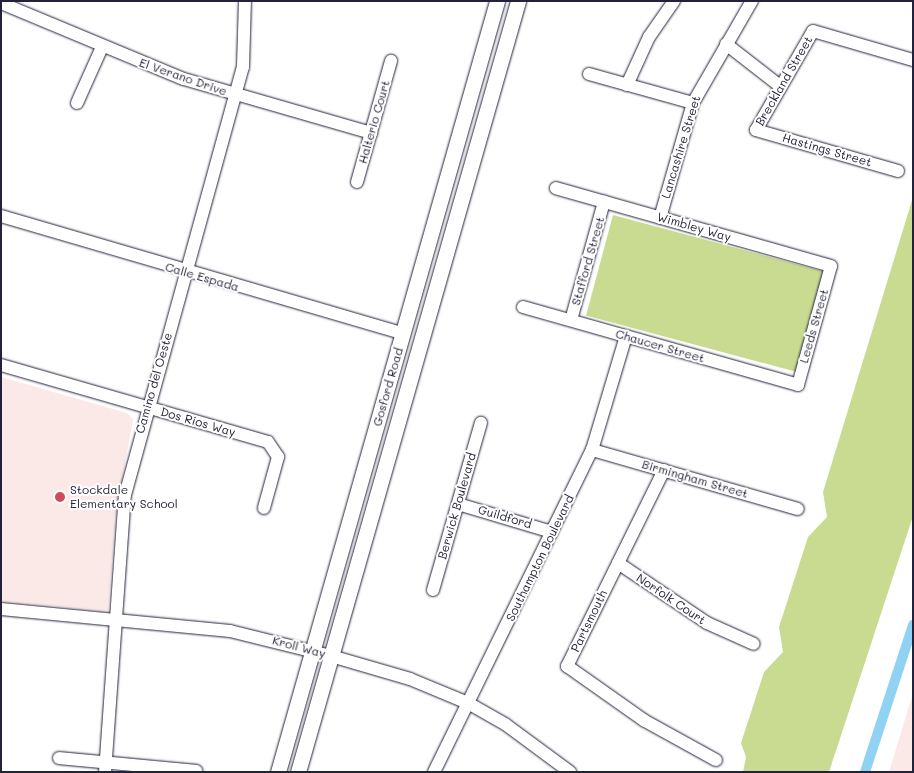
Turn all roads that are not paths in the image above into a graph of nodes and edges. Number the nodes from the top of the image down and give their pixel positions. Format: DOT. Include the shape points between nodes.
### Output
graph roads {
  1 [pos="246,1"];
  2 [pos="498,1"];
  3 [pos="518,1"];
  4 [pos="674,1"];
  5 [pos="752,1"];
  6 [pos="1,2"];
  7 [pos="726,44"];
  8 [pos="102,47"];
  9 [pos="913,60"];
  10 [pos="391,61"];
  11 [pos="589,74"];
  12 [pos="627,85"];
  13 [pos="780,86"];
  14 [pos="236,95"];
  15 [pos="78,103"];
  16 [pos="693,104"];
  17 [pos="756,130"];
  18 [pos="371,133"];
  19 [pos="898,171"];
  20 [pos="357,182"];
  21 [pos="556,188"];
  22 [pos="604,202"];
  23 [pos="1,216"];
  24 [pos="660,218"];
  25 [pos="831,266"];
  26 [pos="186,273"];
  27 [pos="522,307"];
  28 [pos="571,320"];
  29 [pos="404,334"];
  30 [pos="626,336"];
  31 [pos="1,365"];
  32 [pos="798,385"];
  33 [pos="147,408"];
  34 [pos="481,423"];
  35 [pos="592,450"];
  36 [pos="664,470"];
  37 [pos="458,504"];
  38 [pos="264,508"];
  39 [pos="798,509"];
  40 [pos="552,532"];
  41 [pos="618,563"];
  42 [pos="433,590"];
  43 [pos="1,609"];
  44 [pos="115,622"];
  45 [pos="754,644"];
  46 [pos="313,652"];
  47 [pos="331,656"];
  48 [pos="468,703"];
  49 [pos="59,758"];
  50 [pos="716,760"];
  51 [pos="105,766"];
  52 [pos="196,771"];
  53 [pos="278,772"];
  54 [pos="298,772"];
  55 [pos="434,772"];
  56 [pos="570,772"];
  1 -- 14 [label="street, Camino del Oeste" via="244,60"];
  2 -- 29 [label="main road, Gosford Road"];
  3 -- 47 [label="main road, Gosford Road"];
  4 -- 12 [label="street" via="650,37"];
  5 -- 7 [label="street, Lancashire Street"];
  6 -- 8 [label="street, El Verano Drive"];
  7 -- 13 [label="street"];
  7 -- 16 [label="street, Lancashire Street"];
  8 -- 14 [label="street, El Verano Drive"];
  8 -- 15 [label="street"];
  9 -- 13 [label="street, Breckland Street" via="813,32"];
  10 -- 18 [label="street, Halterio Court"];
  11 -- 12 [label="street"];
  12 -- 16 [label="street"];
  13 -- 17 [label="street, Breckland Street"];
  14 -- 18 [label="street, El Verano Drive"];
  14 -- 26 [label="street, Camino del Oeste"];
  16 -- 24 [label="street, Lancashire Street"];
  17 -- 19 [label="street, Hastings Street"];
  18 -- 20 [label="street, Halterio Court"];
  21 -- 22 [label="street, Wimbley Way"];
  22 -- 24 [label="street, Wimbley Way"];
  22 -- 28 [label="street, Stafford Street"];
  23 -- 26 [label="street, Calle Espada"];
  24 -- 25 [label="street, Wimbley Way"];
  25 -- 32 [label="street, Leeds Street"];
  26 -- 29 [label="street, Calle Espada"];
  26 -- 33 [label="street, Camino del Oeste"];
  27 -- 28 [label="street, Chaucer Street"];
  28 -- 30 [label="street, Chaucer Street"];
  29 -- 46 [label="main road, Gosford Road"];
  30 -- 32 [label="street, Chaucer Street"];
  30 -- 35 [label="street, Southampton Boulevard"];
  31 -- 33 [label="street, Dos Rios Way"];
  33 -- 38 [label="street, Dos Rios Way" via="268,442 276,449"];
  33 -- 44 [label="street, Camino del Oeste" via="125,495"];
  34 -- 37 [label="street, Berwick Boulevard"];
  35 -- 36 [label="street, Birmingham Street"];
  35 -- 40 [label="street, Southampton Boulevard"];
  36 -- 39 [label="street, Birmingham Street"];
  36 -- 41 [label="street, Partsmouth"];
  37 -- 40 [label="street, Guildford"];
  37 -- 42 [label="street, Berwick Boulevard"];
  40 -- 48 [label="street, Southampton Boulevard"];
  41 -- 45 [label="street, Norfolk Court" via="707,623"];
  41 -- 50 [label="street, Partsmouth" via="566,666 645,721"];
  43 -- 44 [label="street, Kroll Way"];
  44 -- 46 [label="street, Kroll Way" via="230,631"];
  44 -- 51 [label="street, Camino del Oeste"];
  46 -- 47 [label="street, Kroll Way"];
  46 -- 53 [label="main road, Gosford Road"];
  47 -- 48 [label="street, Kroll Way" via="410,679"];
  47 -- 54 [label="main road, Gosford Road"];
  48 -- 55 [label="street, Southampton Boulevard"];
  48 -- 56 [label="street, Kroll Way" via="506,724"];
  49 -- 51 [label="street"];
  51 -- 52 [label="street"];
}
